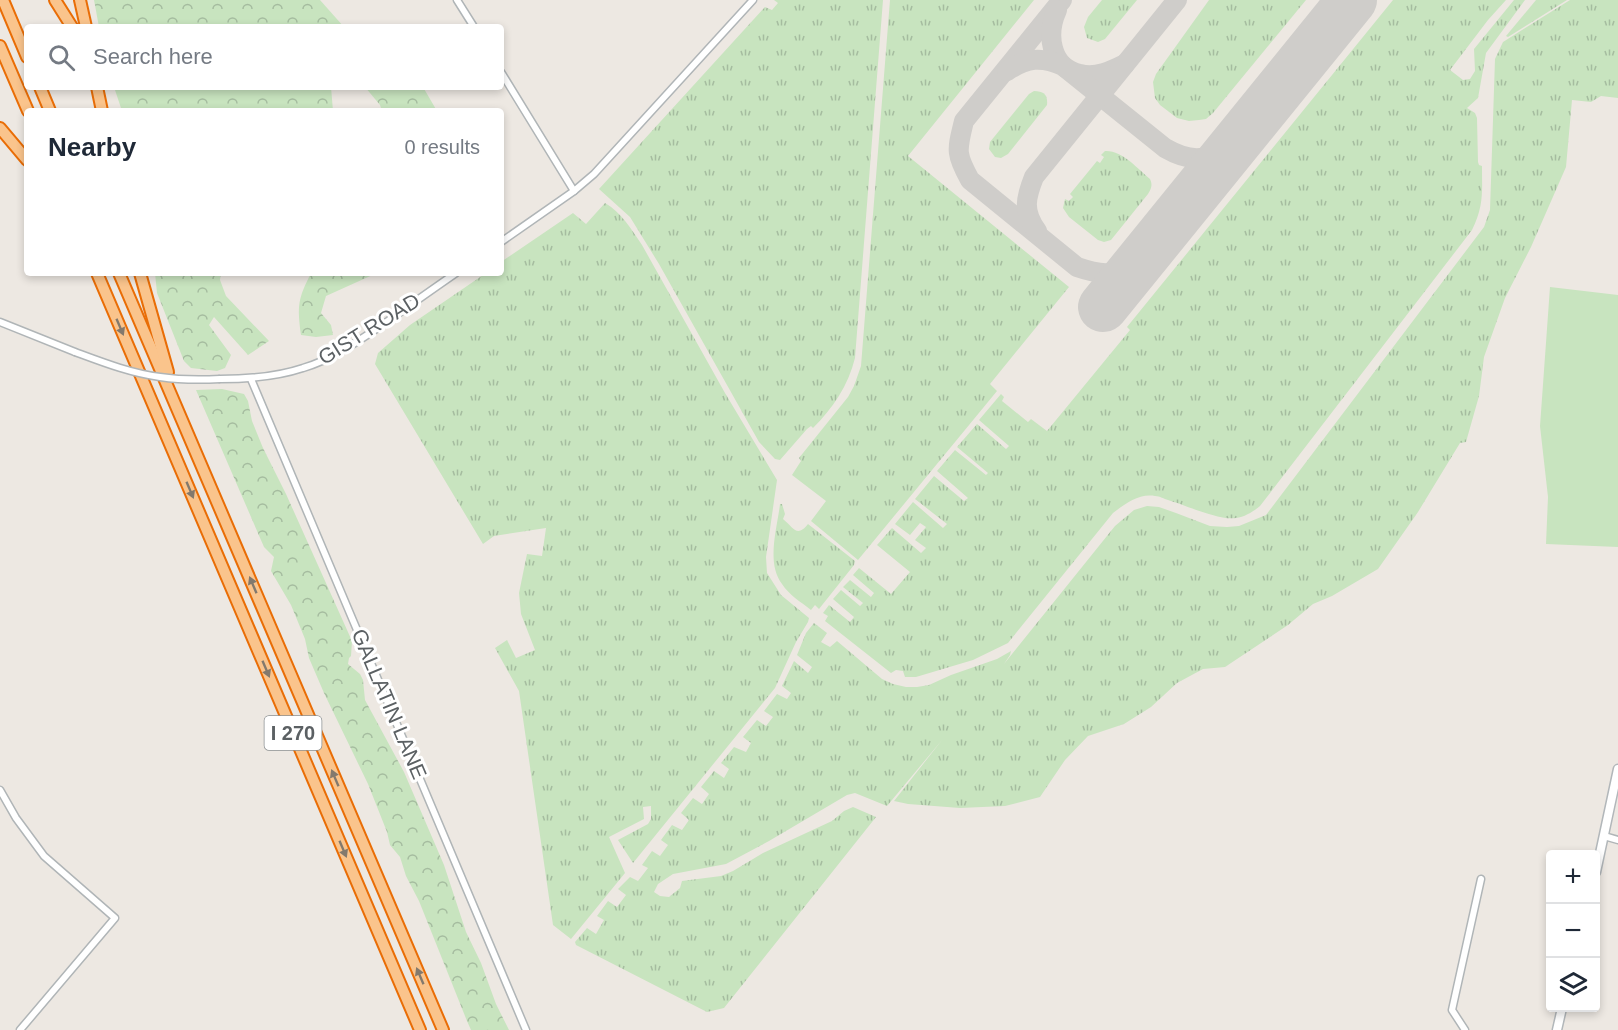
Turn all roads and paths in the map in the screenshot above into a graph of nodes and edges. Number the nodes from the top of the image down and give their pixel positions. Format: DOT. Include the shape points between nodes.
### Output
graph roads {
  1 [pos="3,0"];
  2 [pos="55,0"];
  3 [pos="80,0"];
  4 [pos="457,0"];
  5 [pos="753,0"];
  6 [pos="70,24"];
  7 [pos="85,24"];
  8 [pos="472,24"];
  9 [pos="0,46"];
  10 [pos="24,50"];
  11 [pos="504,77"];
  12 [pos="41,90"];
  13 [pos="98,90"];
  14 [pos="27,108"];
  15 [pos="49,108"];
  16 [pos="101,108"];
  17 [pos="0,128"];
  18 [pos="24,156"];
  19 [pos="574,191"];
  20 [pos="504,240"];
  21 [pos="98,276"];
  22 [pos="120,276"];
  23 [pos="141,276"];
  24 [pos="452,276"];
  25 [pos="0,322"];
  26 [pos="251,379"];
  27 [pos="177,407"];
  28 [pos="1618,769"];
  29 [pos="0,790"];
  30 [pos="1604,836"];
  31 [pos="1618,840"];
  32 [pos="1600,854"];
  33 [pos="1481,879"];
  34 [pos="1561,1012"];
  35 [pos="20,1030"];
  36 [pos="420,1030"];
  37 [pos="443,1030"];
  38 [pos="526,1030"];
  39 [pos="1465,1030"];
  40 [pos="1557,1030"];
  1 -- 10 [label="highway"];
  2 -- 6 [label="highway"];
  3 -- 7 [label="highway"];
  4 -- 8 [label="street"];
  5 -- 19 [label="street"];
  9 -- 14 [label="highway"];
  11 -- 19 [label="street"];
  12 -- 15 [label="highway"];
  13 -- 16 [label="highway"];
  17 -- 18 [label="highway"];
  19 -- 20 [label="street"];
  21 -- 36 [label="highway, I 270, one-way"];
  22 -- 27 [label="highway, I 270"];
  23 -- 27 [label="highway"];
  24 -- 26 [label="street, GIST ROAD" via="328,359"];
  25 -- 26 [label="street, GIST ROAD, bridge" via="120,369 188,380"];
  26 -- 38 [label="street, GALLATIN LANE"];
  37 -- 27 [label="highway, I 270, one-way"];
  28 -- 30 [label="main road"];
  29 -- 35 [label="street" via="44,856 115,918"];
  30 -- 31 [label="street"];
  30 -- 32 [label="main road"];
  33 -- 39 [label="street" via="1452,1010"];
  34 -- 40 [label="main road"];
}
